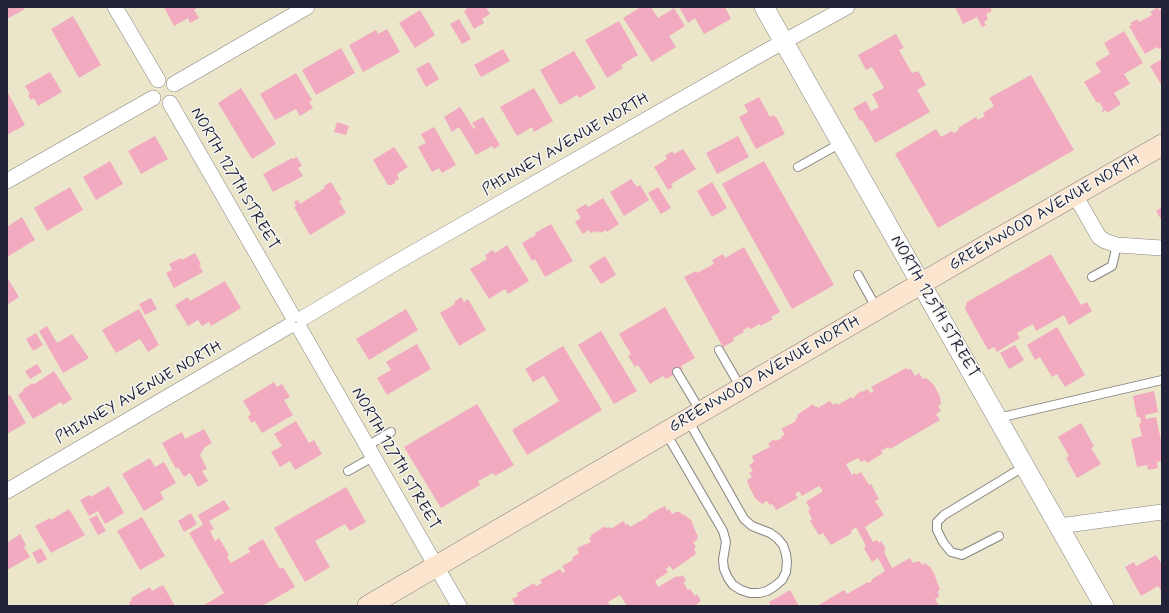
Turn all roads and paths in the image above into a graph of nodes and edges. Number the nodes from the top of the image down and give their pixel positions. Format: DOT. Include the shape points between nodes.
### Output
graph roads {
  1 [pos="115,7"];
  2 [pos="307,7"];
  3 [pos="764,7"];
  4 [pos="847,7"];
  5 [pos="784,42"];
  6 [pos="158,80"];
  7 [pos="174,84"];
  8 [pos="153,98"];
  9 [pos="170,102"];
  10 [pos="841,143"];
  11 [pos="1162,145"];
  12 [pos="798,167"];
  13 [pos="7,181"];
  14 [pos="1075,195"];
  15 [pos="1117,244"];
  16 [pos="1162,248"];
  17 [pos="858,275"];
  18 [pos="1092,277"];
  19 [pos="921,284"];
  20 [pos="878,309"];
  21 [pos="296,322"];
  22 [pos="719,350"];
  23 [pos="677,372"];
  24 [pos="1162,380"];
  25 [pos="742,389"];
  26 [pos="695,416"];
  27 [pos="998,418"];
  28 [pos="391,432"];
  29 [pos="666,433"];
  30 [pos="370,451"];
  31 [pos="1025,466"];
  32 [pos="348,471"];
  33 [pos="7,491"];
  34 [pos="1162,512"];
  35 [pos="1059,526"];
  36 [pos="999,536"];
  37 [pos="436,567"];
  38 [pos="368,606"];
  39 [pos="459,606"];
  40 [pos="1104,606"];
  1 -- 6 [label="street"];
  2 -- 7 [label="street"];
  3 -- 5 [label="street, NORTH 125TH STREET"];
  4 -- 5 [label="street, PHINNEY AVENUE NORTH"];
  5 -- 10 [label="street, NORTH 125TH STREET"];
  5 -- 21 [label="street, PHINNEY AVENUE NORTH"];
  6 -- 7 [label="street" via="166,79"];
  6 -- 8 [label="street" via="152,86"];
  7 -- 9 [label="street" via="176,94"];
  8 -- 9 [label="street" via="160,103"];
  8 -- 13 [label="street"];
  9 -- 21 [label="street, NORTH 127TH STREET"];
  10 -- 12 [label="lane"];
  10 -- 19 [label="street, NORTH 125TH STREET"];
  11 -- 14 [label="main road, GREENWOOD AVENUE NORTH"];
  14 -- 15 [label="street" via="1099,237"];
  14 -- 19 [label="main road, GREENWOOD AVENUE NORTH"];
  15 -- 16 [label="street"];
  15 -- 18 [label="lane" via="1112,266"];
  17 -- 20 [label="lane"];
  19 -- 20 [label="main road, GREENWOOD AVENUE NORTH"];
  19 -- 27 [label="street, NORTH 125TH STREET"];
  20 -- 25 [label="main road, GREENWOOD AVENUE NORTH"];
  21 -- 30 [label="street, NORTH 127TH STREET"];
  21 -- 33 [label="street, PHINNEY AVENUE NORTH"];
  22 -- 25 [label="lane"];
  23 -- 26 [label="lane"];
  24 -- 27 [label="lane"];
  25 -- 26 [label="main road, GREENWOOD AVENUE NORTH"];
  26 -- 29 [label="main road, GREENWOOD AVENUE NORTH"];
  26 -- 29 [label="lane" via="744,519 752,526 770,533 783,545 787,562 786,572 772,589 750,593 733,585 728,578 723,560 726,538"];
  27 -- 31 [label="street, NORTH 125TH STREET"];
  28 -- 30 [label="lane"];
  29 -- 37 [label="main road, GREENWOOD AVENUE NORTH"];
  30 -- 32 [label="lane"];
  30 -- 37 [label="street, NORTH 127TH STREET"];
  31 -- 35 [label="street, NORTH 125TH STREET"];
  31 -- 36 [label="lane" via="944,515 937,522 937,530 943,542 952,552 962,555"];
  34 -- 35 [label="street"];
  35 -- 40 [label="street, NORTH 125TH STREET"];
  37 -- 38 [label="main road, GREENWOOD AVENUE NORTH"];
  37 -- 39 [label="street, NORTH 127TH STREET"];
}
